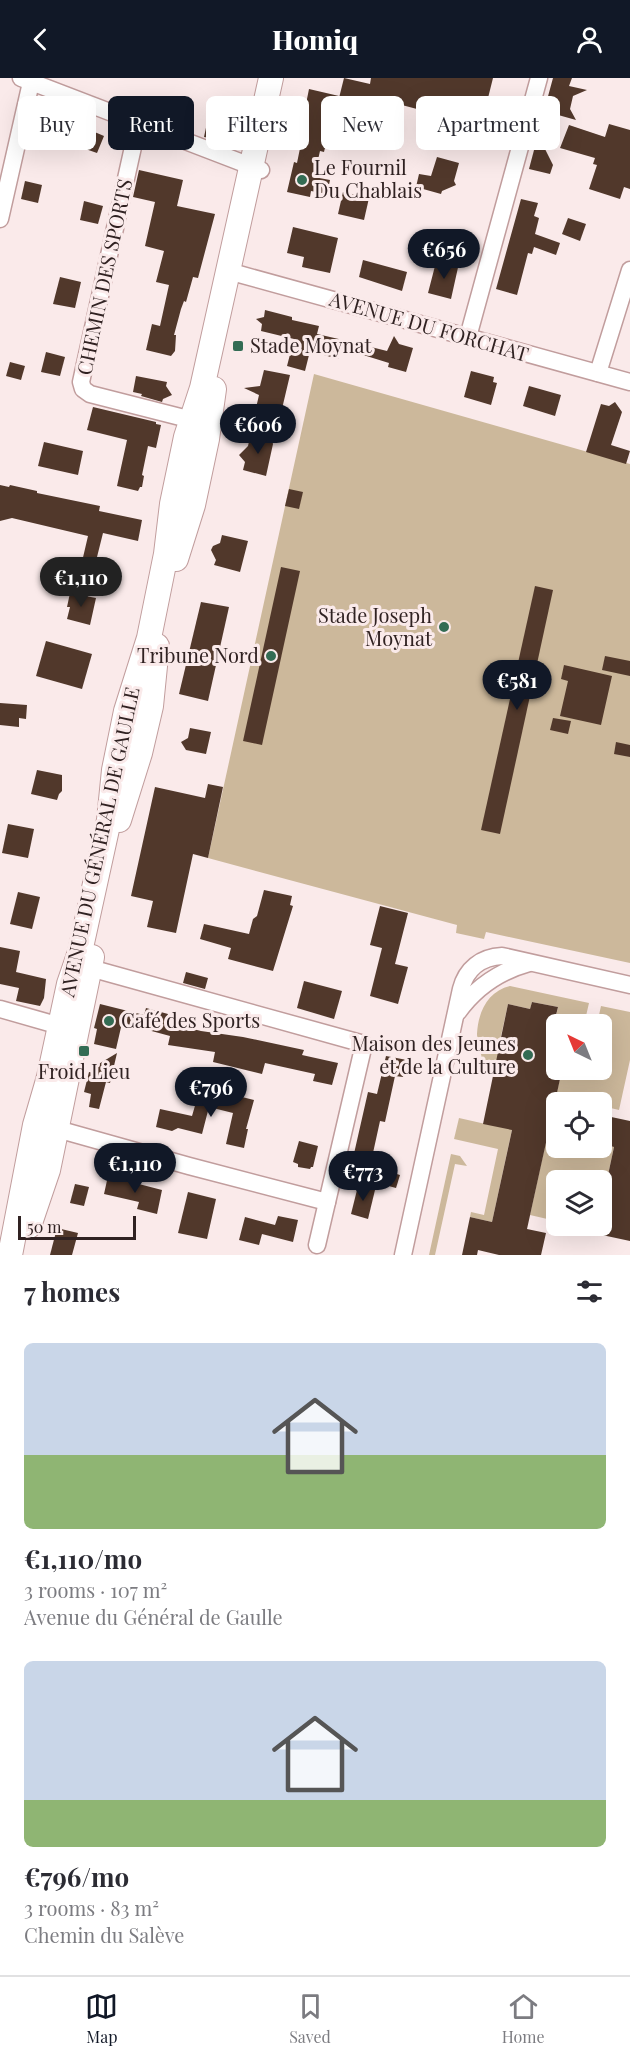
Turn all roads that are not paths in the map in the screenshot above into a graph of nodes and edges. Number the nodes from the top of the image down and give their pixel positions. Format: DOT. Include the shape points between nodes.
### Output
graph roads {
  1 [pos="271,78"];
  2 [pos="282,78"];
  3 [pos="539,78"];
  4 [pos="28,79"];
  5 [pos="108,112"];
  6 [pos="194,145"];
  7 [pos="132,150"];
  8 [pos="256,168"];
  9 [pos="0,219"];
  10 [pos="630,270"];
  11 [pos="233,272"];
  12 [pos="468,338"];
  13 [pos="598,373"];
  14 [pos="630,382"];
  15 [pos="192,420"];
  16 [pos="192,458"];
  17 [pos="129,750"];
  18 [pos="494,957"];
  19 [pos="531,963"];
  20 [pos="90,968"];
  21 [pos="500,974"];
  22 [pos="630,985"];
  23 [pos="0,1009"];
  24 [pos="456,1015"];
  25 [pos="68,1028"];
  26 [pos="46,1127"];
  27 [pos="40,1156"];
  28 [pos="327,1202"];
  29 [pos="317,1245"];
  30 [pos="10,1255"];
  31 [pos="23,1255"];
  32 [pos="403,1255"];
  1 -- 8 [label="main road, AVENUE DU GÉNÉRAL DE GAULLE"];
  2 -- 8 [label="main road, AVENUE DU GÉNÉRAL DE GAULLE"];
  3 -- 12 [label="street"];
  4 -- 5 [label="street"];
  4 -- 9 [label="street"];
  6 -- 8 [label="street"];
  7 -- 15 [label="street, CHEMIN DES SPORTS" via="81,382 90,394"];
  8 -- 11 [label="main road, AVENUE DU GÉNÉRAL DE GAULLE"];
  10 -- 13 [label="street"];
  11 -- 12 [label="street, AVENUE DU FORCHAT"];
  11 -- 15 [label="main road, AVENUE DU GÉNÉRAL DE GAULLE"];
  11 -- 16 [label="main road, AVENUE DU GÉNÉRAL DE GAULLE" via="207,439"];
  12 -- 13 [label="street, AVENUE DU FORCHAT"];
  13 -- 14 [label="street, AVENUE DU FORCHAT"];
  15 -- 16 [label="main road, AVENUE DU GÉNÉRAL DE GAULLE"];
  16 -- 17 [label="main road, AVENUE DU GÉNÉRAL DE GAULLE" via="157,644 151,706 136,720"];
  17 -- 20 [label="main road, AVENUE DU GÉNÉRAL DE GAULLE"];
  17 -- 25 [label="main road, AVENUE DU GÉNÉRAL DE GAULLE" via="114,770 109,820 80,952 69,984"];
  18 -- 19 [label="street"];
  18 -- 21 [label="street" via="500,962"];
  18 -- 24 [label="street" via="478,963 467,974"];
  19 -- 21 [label="street"];
  19 -- 22 [label="street"];
  20 -- 25 [label="main road, AVENUE DU GÉNÉRAL DE GAULLE"];
  20 -- 28 [label="street" via="364,1044"];
  21 -- 24 [label="street" via="473,994"];
  23 -- 25 [label="street"];
  24 -- 32 [label="street"];
  25 -- 26 [label="main road, AVENUE DU GÉNÉRAL DE GAULLE" via="64,1088"];
  26 -- 27 [label="main road, AVENUE DU GÉNÉRAL DE GAULLE"];
  26 -- 28 [label="street"];
  27 -- 30 [label="main road, AVENUE DU GÉNÉRAL DE GAULLE"];
  27 -- 31 [label="main road, AVENUE DU GÉNÉRAL DE GAULLE" via="46,1177"];
  28 -- 29 [label="street"];
}
